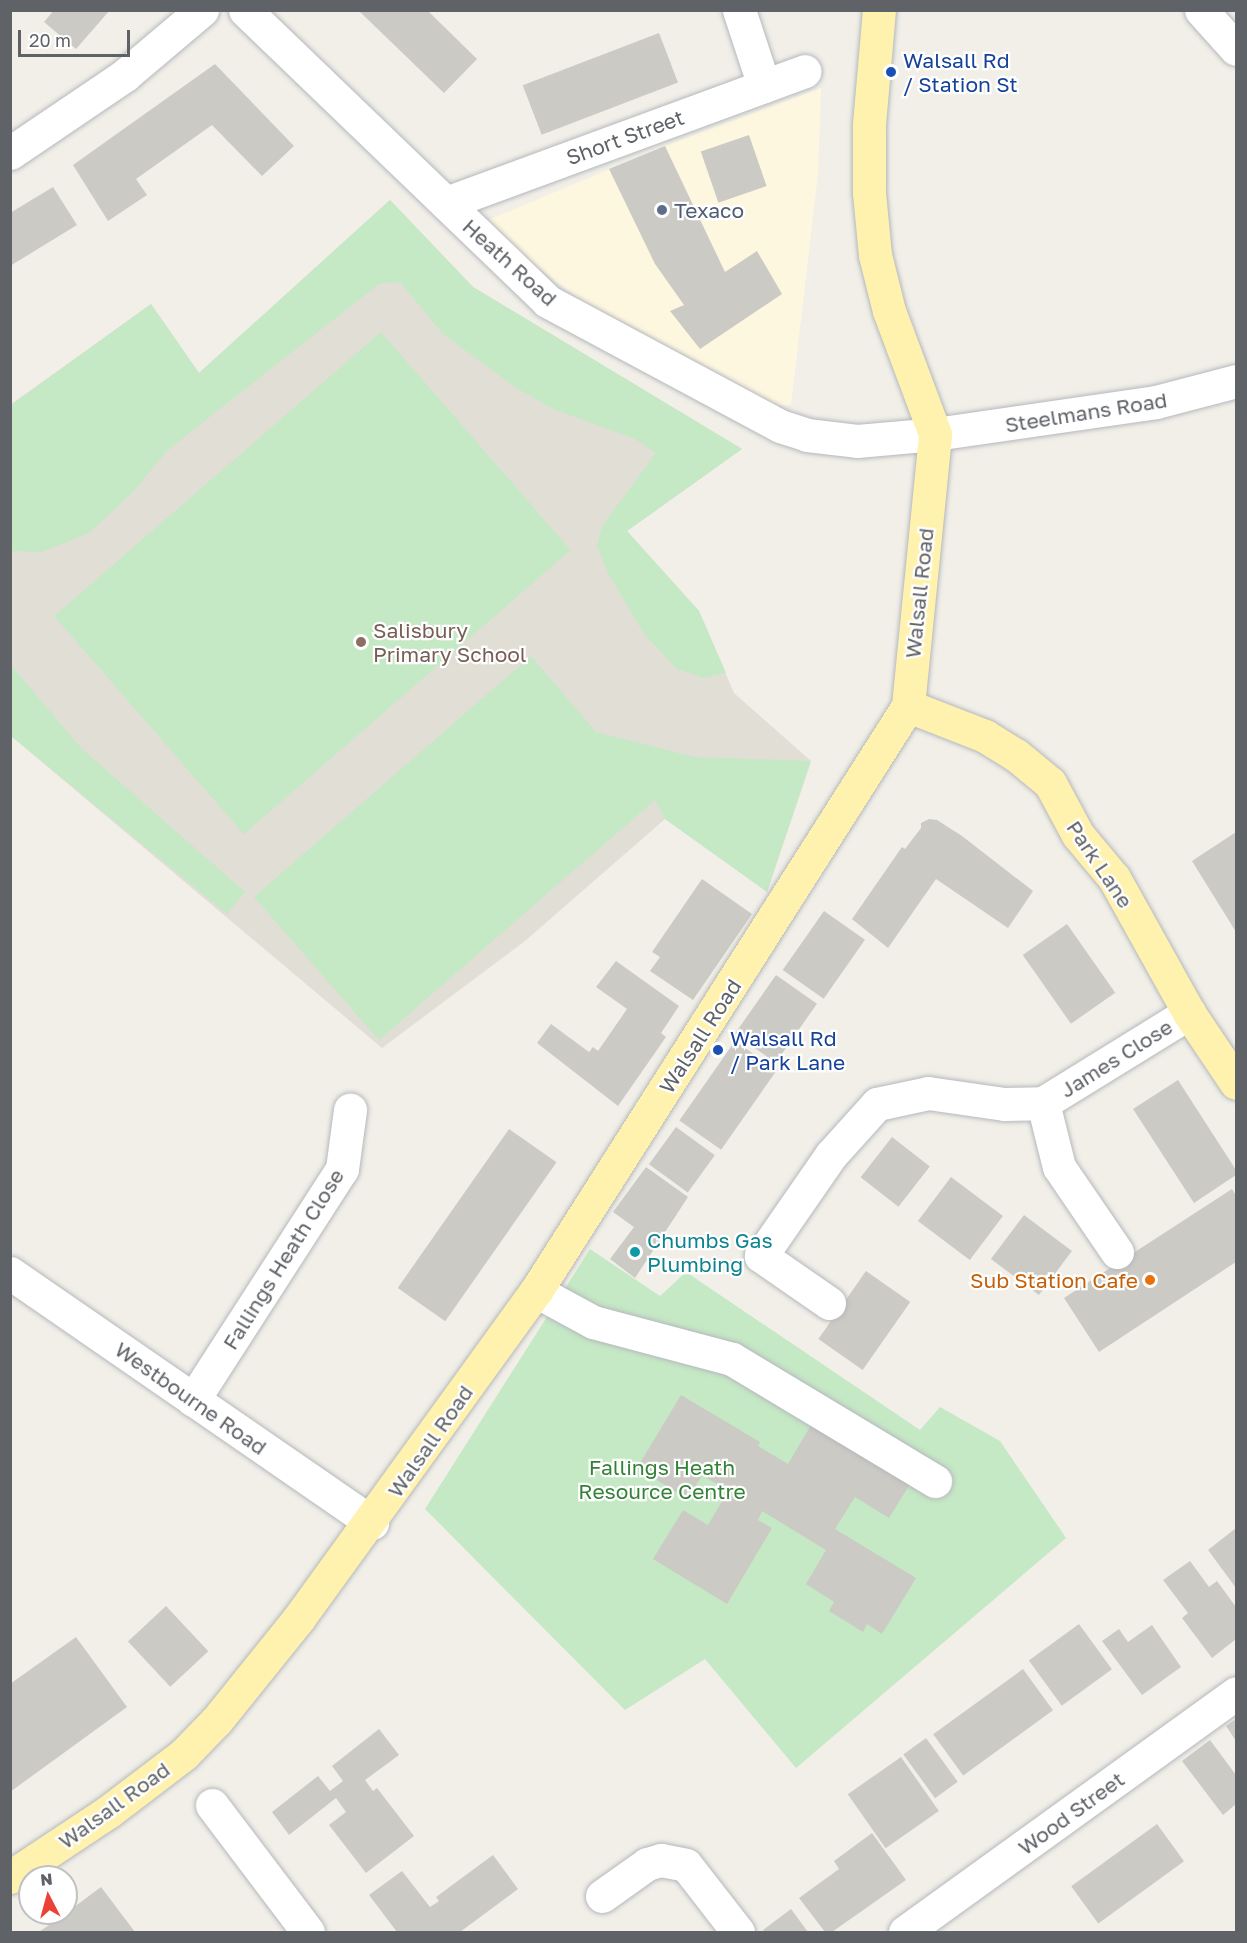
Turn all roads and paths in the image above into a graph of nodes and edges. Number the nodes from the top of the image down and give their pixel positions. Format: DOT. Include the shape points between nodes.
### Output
graph roads {
  1 [pos="202,10"];
  2 [pos="245,10"];
  3 [pos="739,10"];
  4 [pos="879,10"];
  5 [pos="804,71"];
  6 [pos="764,86"];
  7 [pos="10,153"];
  8 [pos="446,203"];
  9 [pos="1236,381"];
  10 [pos="935,434"];
  11 [pos="908,706"];
  12 [pos="1189,1013"];
  13 [pos="1236,1083"];
  14 [pos="1043,1103"];
  15 [pos="350,1110"];
  16 [pos="1117,1252"];
  17 [pos="10,1273"];
  18 [pos="536,1291"];
  19 [pos="829,1303"];
  20 [pos="193,1400"];
  21 [pos="935,1481"];
  22 [pos="372,1523"];
  23 [pos="1236,1693"];
  24 [pos="212,1805"];
  25 [pos="10,1877"];
  26 [pos="602,1896"];
  27 [pos="308,1932"];
  28 [pos="738,1932"];
  29 [pos="905,1932"];
  1 -- 7 [label="street" via="125,75"];
  2 -- 8 [label="street, Heath Road"];
  3 -- 6 [label="street"];
  4 -- 10 [label="main road, Walsall Road" via="869,124 869,193 875,255 889,311"];
  5 -- 6 [label="street, Short Street"];
  6 -- 8 [label="street, Short Street"];
  8 -- 10 [label="street, Heath Road" via="547,301 780,426 807,435 857,441"];
  9 -- 10 [label="street, Steelmans Road" via="1156,402"];
  10 -- 11 [label="main road, Walsall Road"];
  11 -- 12 [label="main road, Park Lane" via="985,736 1050,783 1078,835 1114,878"];
  11 -- 18 [label="main road, Walsall Road"];
  12 -- 13 [label="main road, Park Lane"];
  12 -- 14 [label="street, James Close"];
  14 -- 16 [label="street, James Close" via="1059,1167"];
  14 -- 19 [label="street, James Close" via="1004,1104 928,1093 877,1104 831,1155 761,1256"];
  15 -- 20 [label="street, Fallings Heath Close" via="342,1169"];
  17 -- 20 [label="street, Westbourne Road"];
  18 -- 21 [label="street" via="593,1322 732,1359"];
  18 -- 22 [label="main road, Walsall Road"];
  20 -- 22 [label="street, Westbourne Road"];
  22 -- 25 [label="main road, Walsall Road" via="224,1711 184,1754 108,1812"];
  23 -- 29 [label="street, Wood Street"];
  24 -- 27 [label="street"];
  26 -- 28 [label="street" via="646,1864 661,1860 686,1865"];
}
